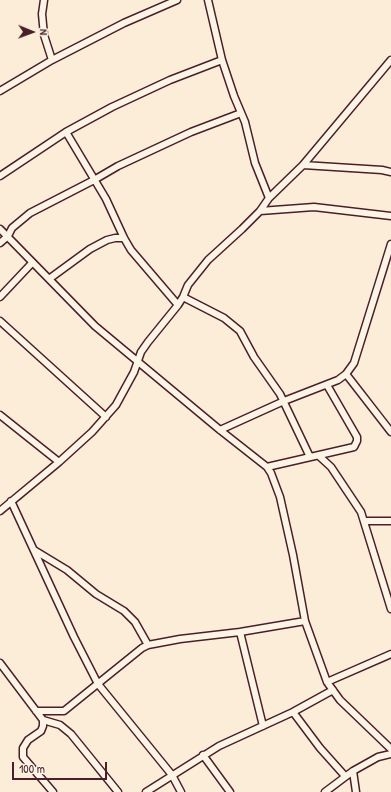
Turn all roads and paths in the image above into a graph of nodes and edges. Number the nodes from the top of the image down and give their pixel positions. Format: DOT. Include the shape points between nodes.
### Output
graph roads {
  1 [pos="44,0"];
  2 [pos="177,0"];
  3 [pos="208,0"];
  4 [pos="52,60"];
  5 [pos="222,60"];
  6 [pos="391,60"];
  7 [pos="0,90"];
  8 [pos="241,113"];
  9 [pos="66,132"];
  10 [pos="303,165"];
  11 [pos="391,172"];
  12 [pos="0,176"];
  13 [pos="94,180"];
  14 [pos="269,198"];
  15 [pos="260,211"];
  16 [pos="391,216"];
  17 [pos="0,229"];
  18 [pos="8,236"];
  19 [pos="124,238"];
  20 [pos="0,243"];
  21 [pos="391,244"];
  22 [pos="32,263"];
  23 [pos="48,279"];
  24 [pos="0,297"];
  25 [pos="183,298"];
  26 [pos="178,305"];
  27 [pos="0,320"];
  28 [pos="137,362"];
  29 [pos="346,374"];
  30 [pos="327,385"];
  31 [pos="284,401"];
  32 [pos="0,415"];
  33 [pos="106,417"];
  34 [pos="220,430"];
  35 [pos="391,432"];
  36 [pos="319,456"];
  37 [pos="310,457"];
  38 [pos="59,462"];
  39 [pos="267,467"];
  40 [pos="11,501"];
  41 [pos="3,504"];
  42 [pos="0,511"];
  43 [pos="364,521"];
  44 [pos="391,521"];
  45 [pos="34,550"];
  46 [pos="391,609"];
  47 [pos="305,621"];
  48 [pos="240,632"];
  49 [pos="148,646"];
  50 [pos="391,654"];
  51 [pos="0,663"];
  52 [pos="327,682"];
  53 [pos="98,684"];
  54 [pos="333,690"];
  55 [pos="36,711"];
  56 [pos="293,712"];
  57 [pos="43,720"];
  58 [pos="263,726"];
  59 [pos="391,749"];
  60 [pos="391,754"];
  61 [pos="203,755"];
  62 [pos="353,771"];
  63 [pos="172,775"];
  64 [pos="345,776"];
  65 [pos="53,792"];
  66 [pos="118,792"];
  67 [pos="146,792"];
  68 [pos="181,792"];
  69 [pos="230,792"];
  70 [pos="325,792"];
  71 [pos="356,792"];
  1 -- 4 [label="street" via="44,35"];
  2 -- 4 [label="street" via="124,23"];
  3 -- 5 [label="street"];
  4 -- 7 [label="street"];
  5 -- 8 [label="street"];
  5 -- 9 [label="street" via="170,80"];
  6 -- 10 [label="street"];
  8 -- 13 [label="street" via="184,135"];
  8 -- 14 [label="street" via="255,163"];
  9 -- 12 [label="street"];
  9 -- 13 [label="street"];
  10 -- 11 [label="street"];
  10 -- 14 [label="street"];
  13 -- 18 [label="street" via="30,213 12,228"];
  13 -- 19 [label="street"];
  14 -- 15 [label="street"];
  15 -- 16 [label="street" via="314,207"];
  15 -- 25 [label="street" via="208,260 188,285"];
  17 -- 18 [label="street"];
  18 -- 20 [label="street"];
  18 -- 22 [label="street"];
  19 -- 23 [label="street" via="108,240 90,249"];
  19 -- 26 [label="street" via="131,250"];
  21 -- 29 [label="street" via="354,363"];
  22 -- 23 [label="street"];
  22 -- 24 [label="street"];
  23 -- 28 [label="street" via="95,326"];
  25 -- 26 [label="street"];
  25 -- 31 [label="street" via="224,318 240,331"];
  26 -- 28 [label="street" via="148,342"];
  27 -- 33 [label="street"];
  28 -- 33 [label="street" via="116,405"];
  28 -- 34 [label="street"];
  29 -- 30 [label="street"];
  29 -- 35 [label="street"];
  30 -- 31 [label="street"];
  30 -- 36 [label="street" via="357,437 357,442 354,447"];
  31 -- 34 [label="street"];
  31 -- 37 [label="street"];
  32 -- 38 [label="street"];
  33 -- 38 [label="street"];
  34 -- 39 [label="street"];
  36 -- 37 [label="street"];
  36 -- 43 [label="street" via="331,467 356,503"];
  37 -- 39 [label="street"];
  38 -- 40 [label="street"];
  39 -- 47 [label="street" via="280,497"];
  40 -- 41 [label="street"];
  40 -- 45 [label="street"];
  41 -- 42 [label="street"];
  43 -- 44 [label="street"];
  43 -- 46 [label="street"];
  45 -- 49 [label="street" via="124,611 135,622"];
  45 -- 53 [label="street"];
  47 -- 48 [label="street"];
  47 -- 52 [label="street"];
  48 -- 49 [label="street" via="180,639"];
  48 -- 58 [label="street"];
  49 -- 53 [label="street" via="142,648"];
  50 -- 52 [label="street"];
  51 -- 55 [label="street"];
  52 -- 54 [label="street"];
  53 -- 55 [label="street" via="64,711"];
  53 -- 63 [label="street"];
  54 -- 56 [label="street"];
  54 -- 59 [label="street"];
  55 -- 57 [label="street"];
  56 -- 58 [label="street"];
  56 -- 64 [label="street"];
  57 -- 65 [label="street" via="41,731 28,740 23,748 23,757"];
  57 -- 66 [label="street" via="60,725 71,734"];
  58 -- 61 [label="street"];
  60 -- 62 [label="street" via="378,757"];
  61 -- 63 [label="street"];
  61 -- 69 [label="street"];
  62 -- 64 [label="street"];
  62 -- 71 [label="street"];
  63 -- 67 [label="street"];
  63 -- 68 [label="street"];
  64 -- 70 [label="street"];
}
